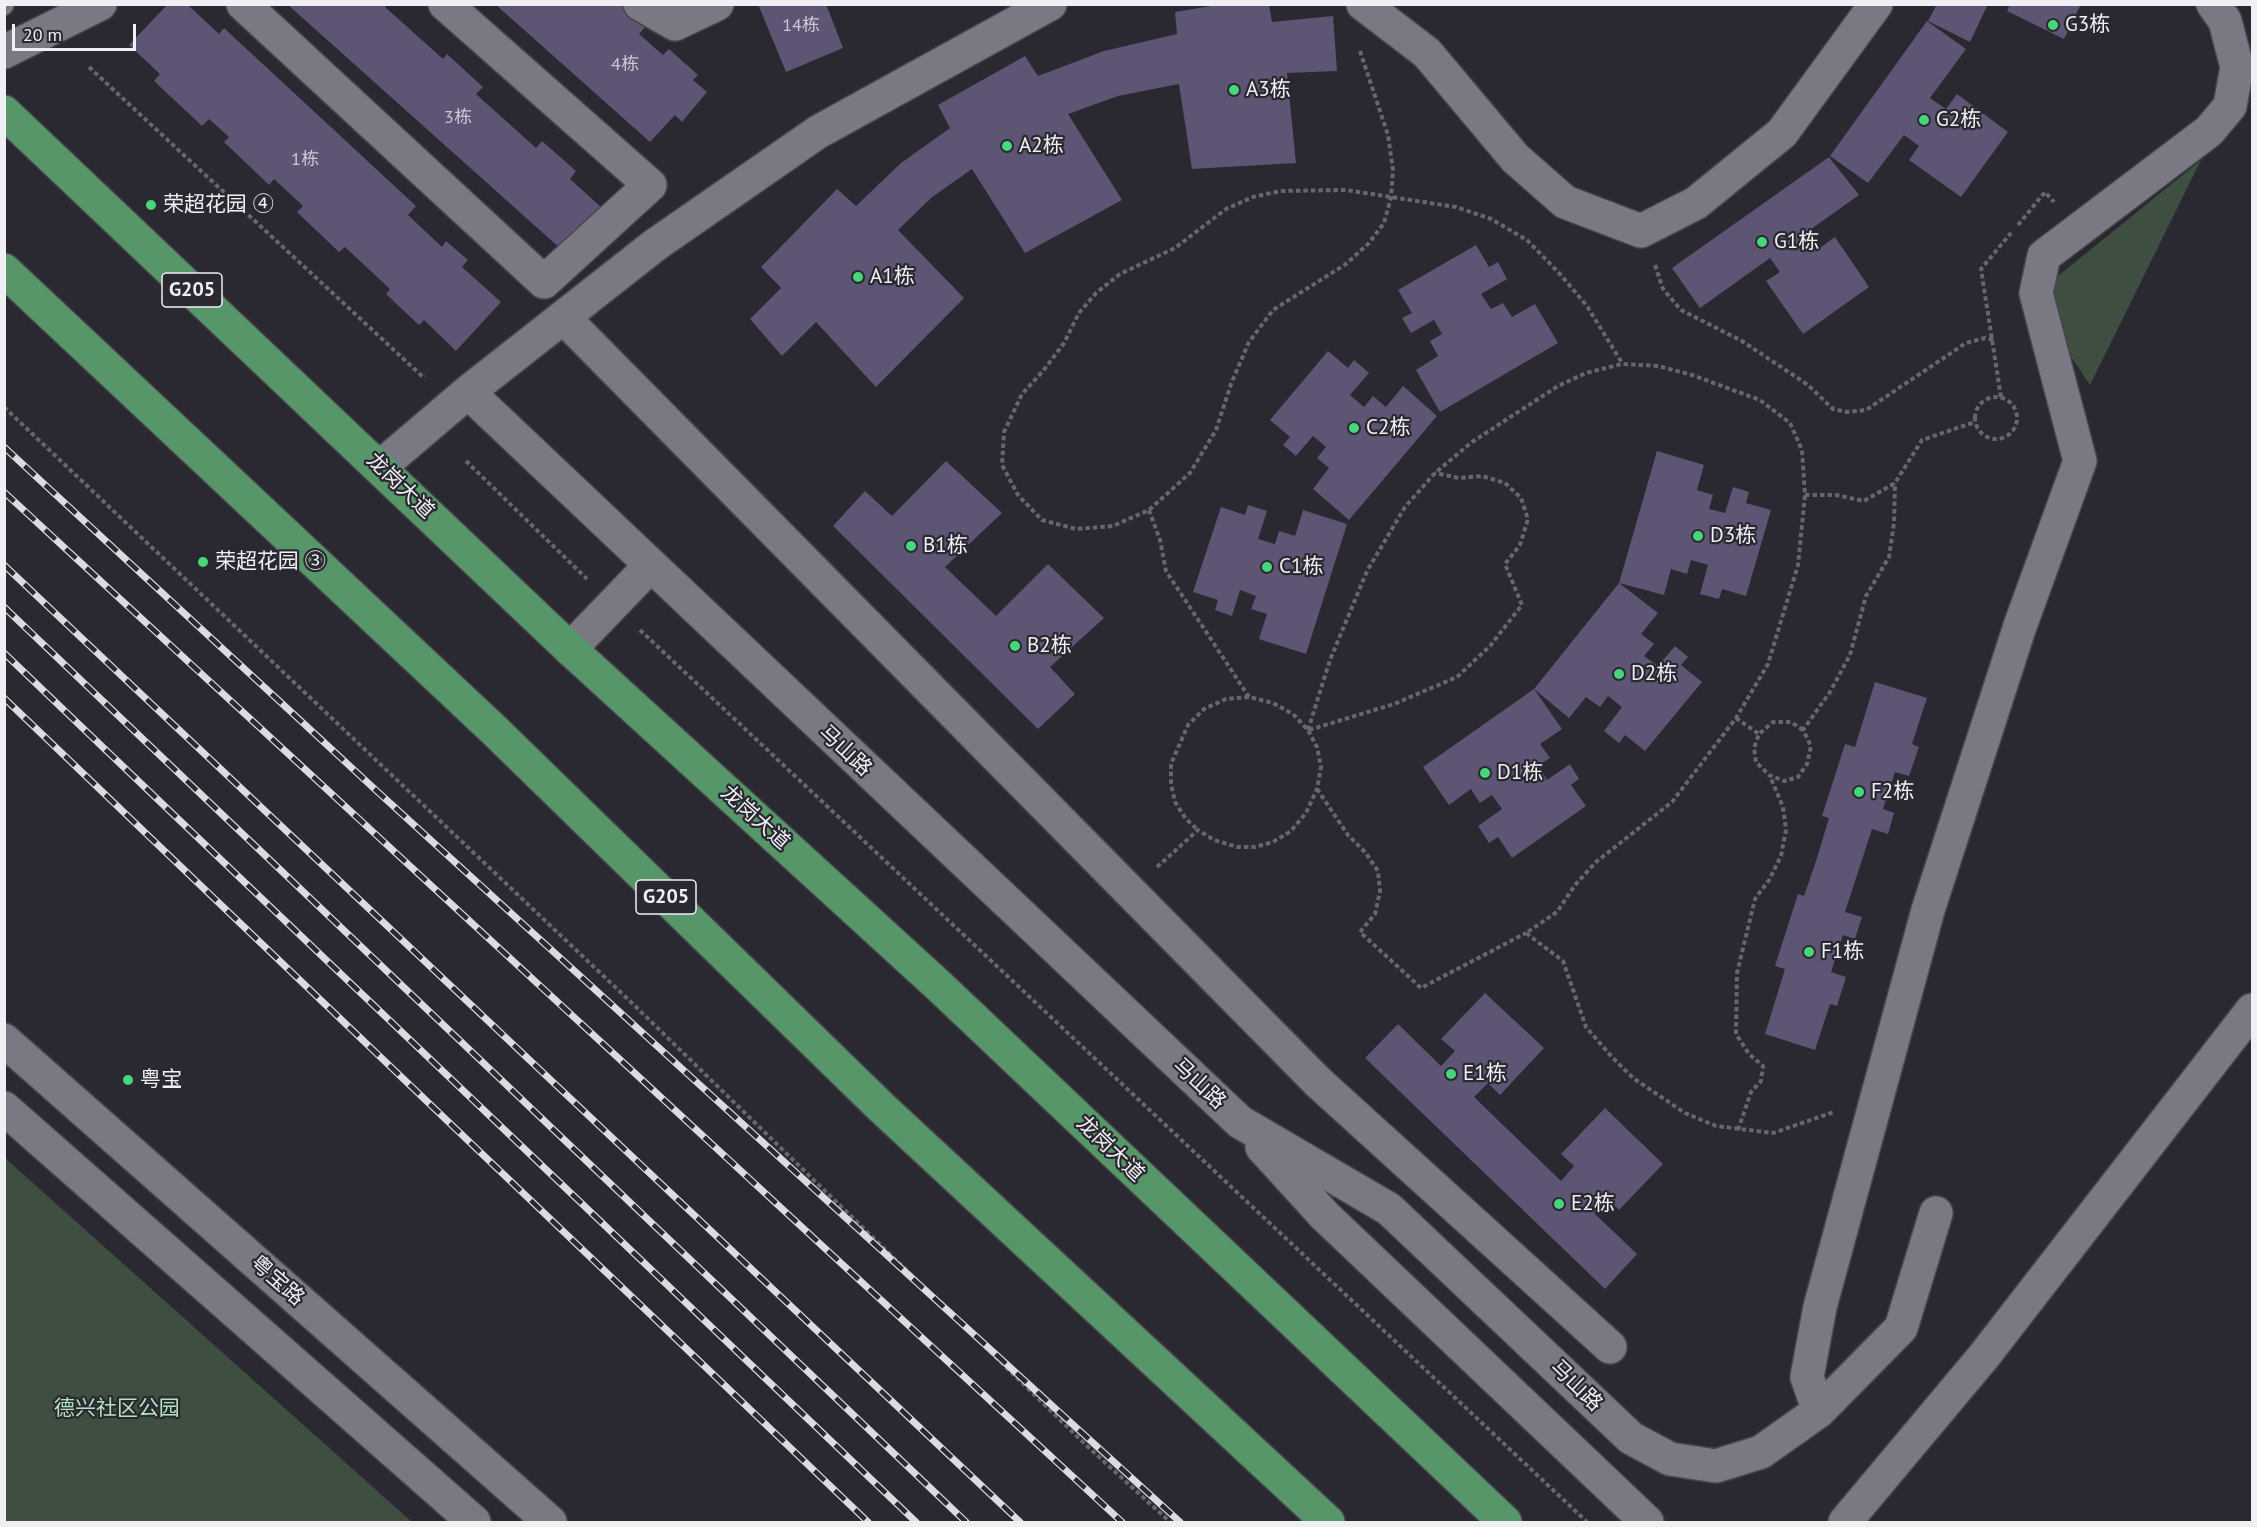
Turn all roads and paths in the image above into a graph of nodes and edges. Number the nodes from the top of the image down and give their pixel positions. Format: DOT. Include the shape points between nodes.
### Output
graph roads {
  1 [pos="100,4"];
  2 [pos="243,4"];
  3 [pos="446,4"];
  4 [pos="640,4"];
  5 [pos="717,4"];
  6 [pos="1050,4"];
  7 [pos="1363,4"];
  8 [pos="1876,4"];
  9 [pos="2213,4"];
  10 [pos="1359,48"];
  11 [pos="4,52"];
  12 [pos="89,67"];
  13 [pos="4,112"];
  14 [pos="1391,197"];
  15 [pos="1652,258"];
  16 [pos="1981,269"];
  17 [pos="4,270"];
  18 [pos="563,317"];
  19 [pos="1993,340"];
  20 [pos="1622,363"];
  21 [pos="423,377"];
  22 [pos="468,392"];
  23 [pos="2001,397"];
  24 [pos="4,407"];
  25 [pos="1975,422"];
  26 [pos="466,461"];
  27 [pos="380,467"];
  28 [pos="1435,472"];
  29 [pos="1895,483"];
  30 [pos="1805,495"];
  31 [pos="1149,510"];
  32 [pos="650,567"];
  33 [pos="594,585"];
  34 [pos="631,622"];
  35 [pos="570,649"];
  36 [pos="1249,697"];
  37 [pos="1736,718"];
  38 [pos="1308,730"];
  39 [pos="1803,730"];
  40 [pos="1759,734"];
  41 [pos="1769,775"];
  42 [pos="1317,789"];
  43 [pos="1198,830"];
  44 [pos="1130,892"];
  45 [pos="1526,933"];
  46 [pos="2253,1010"];
  47 [pos="4,1040"];
  48 [pos="1882,1080"];
  49 [pos="4,1108"];
  50 [pos="1240,1122"];
  51 [pos="1738,1130"];
  52 [pos="1936,1213"];
  53 [pos="1610,1347"];
  54 [pos="1820,1411"];
  55 [pos="474,1522"];
  56 [pos="550,1522"];
  57 [pos="1170,1522"];
  58 [pos="1328,1522"];
  59 [pos="1505,1522"];
  60 [pos="1587,1522"];
  61 [pos="1647,1522"];
  62 [pos="1845,1522"];
  1 -- 11 [label="street"];
  2 -- 3 [label="street" via="544,282 650,185"];
  4 -- 5 [label="street" via="675,24"];
  6 -- 18 [label="street" via="818,132 655,245"];
  7 -- 8 [label="street" via="1427,53 1515,158 1565,202 1641,231 1696,203 1782,133"];
  9 -- 48 [label="street" via="2225,21 2237,67 2230,106 2209,131 2044,256 2036,293 2080,461 2020,626 1932,899"];
  10 -- 14 [label="path" via="1389,135"];
  12 -- 21 [label="path"];
  13 -- 27 [label="highway, 龙岗大道 / G205"];
  14 -- 20 [label="path" via="1456,207 1491,219 1527,240 1587,306"];
  14 -- 31 [label="path" via="1384,223 1369,243 1346,264 1273,310 1249,342 1216,430 1190,473"];
  14 -- 31 [label="path" via="1346,190 1280,190 1254,197 1226,209 1175,248 1120,274 1079,313 1064,343 1022,394 1004,432 1002,465 1018,495 1042,520 1076,529 1113,526"];
  15 -- 19 [label="path" via="1663,289 1681,310 1742,341 1808,386 1833,409 1866,410 1966,343"];
  16 -- 19 [label="path"];
  17 -- 58 [label="highway, G205" via="494,729 881,1107"];
  18 -- 22 [label="street"];
  18 -- 44 [label="street"];
  19 -- 23 [label="path"];
  20 -- 28 [label="path" via="1558,386 1472,442"];
  20 -- 30 [label="path" via="1658,366 1692,375 1760,400 1790,423 1803,450"];
  22 -- 27 [label="street"];
  22 -- 32 [label="street, 马山路"];
  23 -- 25 [label="path" via="1981,403"];
  23 -- 25 [label="path" via="2016,412 2012,431 2001,438 1988,437 1977,429"];
  24 -- 57 [label="path" via="634,1005 1078,1438"];
  25 -- 29 [label="path" via="1922,440"];
  26 -- 33 [label="path"];
  27 -- 35 [label="highway, 龙岗大道 / G205"];
  28 -- 38 [label="path" via="1405,507 1367,572 1330,660"];
  28 -- 38 [label="path" via="1459,478 1482,476 1505,483 1521,498 1528,519 1520,544 1504,564 1522,605 1490,646 1457,677 1394,704"];
  29 -- 30 [label="path" via="1864,501 1836,495"];
  29 -- 39 [label="path" via="1889,557 1866,596 1850,655"];
  30 -- 37 [label="path" via="1798,565 1780,626 1768,664"];
  31 -- 36 [label="path" via="1166,571"];
  32 -- 35 [label="street"];
  32 -- 50 [label="street, 马山路"];
  34 -- 60 [label="path"];
  35 -- 59 [label="highway, 龙岗大道 / G205" via="939,986"];
  36 -- 38 [label="path" via="1293,714"];
  36 -- 43 [label="path" via="1226,699 1204,709 1188,725 1178,744 1171,764 1175,802"];
  37 -- 40 [label="path"];
  37 -- 45 [label="path" via="1672,802 1596,862 1557,912"];
  38 -- 42 [label="path" via="1321,767"];
  39 -- 40 [label="path" via="1791,722 1773,722"];
  39 -- 41 [label="path" via="1811,746 1807,764 1798,777 1784,781"];
  40 -- 41 [label="path" via="1754,748 1756,762"];
  41 -- 51 [label="path" via="1783,807 1786,830 1781,856 1755,899 1737,974 1736,1034 1763,1066 1761,1082 1751,1092"];
  42 -- 43 [label="path" via="1306,813 1291,831 1273,842 1237,847"];
  42 -- 45 [label="path" via="1378,871 1380,891 1375,914 1360,932 1421,988"];
  43 -- 44 [label="path"];
  44 -- 53 [label="street" via="1318,1082"];
  45 -- 51 [label="path" via="1563,961 1586,1027 1633,1078 1685,1113"];
  46 -- 62 [label="street" via="1984,1356"];
  47 -- 56 [label="street, 粤宝路"];
  48 -- 51 [label="path" via="1843,1108 1810,1123 1773,1133"];
  48 -- 54 [label="street" via="1820,1307 1807,1377"];
  49 -- 55 [label="street"];
  50 -- 54 [label="street, 马山路" via="1389,1209 1630,1438 1670,1459 1716,1466 1761,1452"];
  50 -- 61 [label="street" via="1324,1216"];
  52 -- 54 [label="street, 马山路" via="1901,1328"];
}
